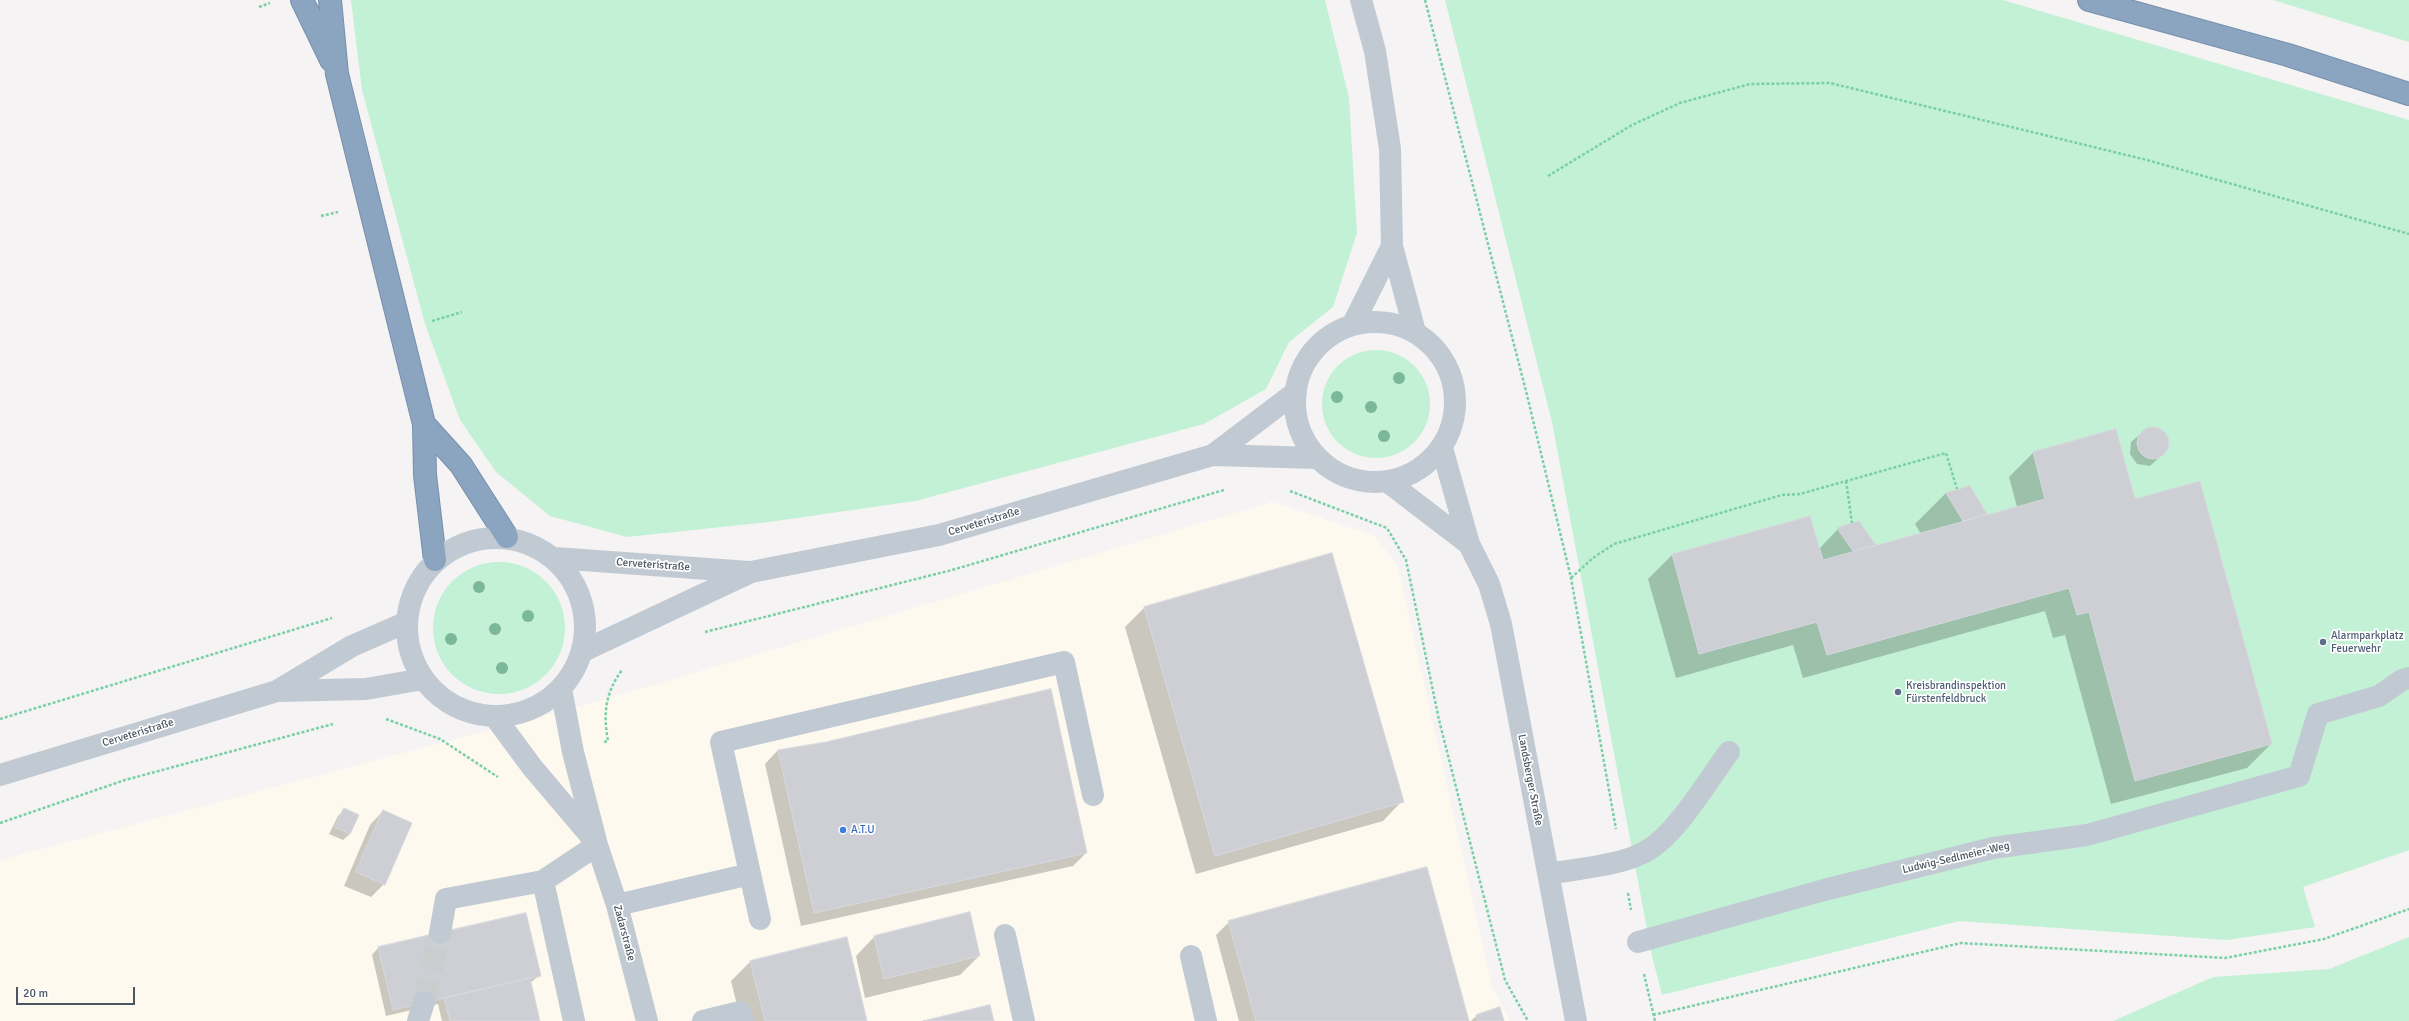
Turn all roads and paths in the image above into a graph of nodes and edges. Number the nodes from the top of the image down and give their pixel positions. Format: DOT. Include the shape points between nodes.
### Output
graph roads {
  1 [pos="302,0"];
  2 [pos="330,0"];
  3 [pos="1361,0"];
  4 [pos="1425,0"];
  5 [pos="2089,0"];
  6 [pos="337,74"];
  7 [pos="2409,94"];
  8 [pos="1548,176"];
  9 [pos="2409,234"];
  10 [pos="1392,246"];
  11 [pos="462,312"];
  12 [pos="448,316"];
  13 [pos="1353,324"];
  14 [pos="1415,332"];
  15 [pos="1296,392"];
  16 [pos="424,424"];
  17 [pos="1442,448"];
  18 [pos="1213,455"];
  19 [pos="1317,458"];
  20 [pos="1846,481"];
  21 [pos="1388,482"];
  22 [pos="1229,488"];
  23 [pos="1286,490"];
  24 [pos="1957,490"];
  25 [pos="1852,524"];
  26 [pos="507,537"];
  27 [pos="1469,544"];
  28 [pos="555,558"];
  29 [pos="435,560"];
  30 [pos="751,572"];
  31 [pos="1571,578"];
  32 [pos="339,616"];
  33 [pos="407,622"];
  34 [pos="702,633"];
  35 [pos="582,651"];
  36 [pos="623,668"];
  37 [pos="2409,678"];
  38 [pos="423,679"];
  39 [pos="560,689"];
  40 [pos="276,691"];
  41 [pos="495,717"];
  42 [pos="0,719"];
  43 [pos="384,719"];
  44 [pos="340,722"];
  45 [pos="602,743"];
  46 [pos="1729,752"];
  47 [pos="0,775"];
  48 [pos="500,779"];
  49 [pos="1093,795"];
  50 [pos="0,823"];
  51 [pos="598,845"];
  52 [pos="1622,860"];
  53 [pos="750,874"];
  54 [pos="1548,874"];
  55 [pos="543,881"];
  56 [pos="617,906"];
  57 [pos="2409,909"];
  58 [pos="760,919"];
  59 [pos="440,933"];
  60 [pos="1005,935"];
  61 [pos="1638,942"];
  62 [pos="1191,956"];
  63 [pos="574,1021"];
  64 [pos="647,1021"];
  65 [pos="702,1021"];
  66 [pos="743,1021"];
  67 [pos="1024,1021"];
  68 [pos="1206,1021"];
  69 [pos="1528,1021"];
  70 [pos="1576,1021"];
  71 [pos="1654,1021"];
  1 -- 6 [label="highway"];
  2 -- 6 [label="highway"];
  3 -- 10 [label="street" via="1374,51 1390,149"];
  4 -- 31 [label="path" via="1526,391"];
  5 -- 7 [label="highway" via="2288,55"];
  6 -- 16 [label="highway"];
  8 -- 9 [label="path" via="1632,125 1680,103 1750,84 1830,83 2147,160"];
  10 -- 13 [label="street"];
  10 -- 14 [label="street"];
  11 -- 12 [label="path"];
  13 -- 14 [label="street" via="1389,323"];
  13 -- 15 [label="street" via="1327,338 1313,351 1303,367"];
  14 -- 17 [label="street" via="1434,347 1448,370 1456,396 1453,423"];
  15 -- 18 [label="street, Cerveteristraße"];
  15 -- 19 [label="street" via="1295,406 1299,427"];
  16 -- 26 [label="highway" via="461,465"];
  16 -- 29 [label="highway" via="425,474"];
  17 -- 21 [label="street" via="1415,472"];
  17 -- 27 [label="street, Landsberger Straße"];
  18 -- 19 [label="street, Cerveteristraße"];
  18 -- 30 [label="street, Cerveteristraße" via="939,535"];
  19 -- 21 [label="street" via="1337,473 1353,480 1370,483"];
  20 -- 24 [label="path" via="1946,453"];
  20 -- 25 [label="path"];
  20 -- 31 [label="path" via="1800,494 1782,495 1614,544 1593,558"];
  21 -- 27 [label="street, Landsberger Straße"];
  22 -- 34 [label="path" via="952,570"];
  23 -- 69 [label="path" via="1387,528 1406,560 1439,720 1505,980"];
  26 -- 28 [label="street, Cerveteristraße" via="532,544"];
  26 -- 29 [label="street, Cerveteristraße" via="474,540 455,546"];
  27 -- 54 [label="street, Landsberger Straße" via="1488,584 1501,624"];
  28 -- 30 [label="street, Cerveteristraße"];
  28 -- 35 [label="street, Cerveteristraße" via="572,579 583,603 586,627"];
  29 -- 33 [label="street, Cerveteristraße" via="421,578 411,599"];
  30 -- 35 [label="street, Cerveteristraße"];
  31 -- 52 [label="path"];
  32 -- 42 [label="path"];
  33 -- 38 [label="street, Cerveteristraße" via="406,637 411,656"];
  33 -- 40 [label="street, Cerveteristraße" via="352,646"];
  35 -- 39 [label="street, Cerveteristraße" via="574,672"];
  36 -- 45 [label="path" via="614,680 606,699 604,720 608,741"];
  37 -- 61 [label="street, Ludwig-Sedlmeier-Weg" via="2379,696 2318,714 2299,776 2087,835 1993,848 1824,890"];
  38 -- 40 [label="street, Cerveteristraße" via="366,689"];
  38 -- 41 [label="street, Cerveteristraße" via="432,691 451,704 472,714"];
  39 -- 41 [label="street, Cerveteristraße" via="540,705 517,714"];
  39 -- 51 [label="street, Zadarstraße" via="573,752"];
  40 -- 47 [label="street, Cerveteristraße"];
  41 -- 51 [label="street, Zadarstraße" via="532,767"];
  43 -- 48 [label="path" via="440,739"];
  44 -- 50 [label="path" via="124,780"];
  46 -- 52 [label="street" via="1670,832 1648,851"];
  49 -- 53 [label="street" via="1064,662 721,742"];
  51 -- 55 [label="street"];
  51 -- 56 [label="street, Zadarstraße"];
  52 -- 54 [label="street"];
  53 -- 56 [label="street"];
  53 -- 58 [label="street"];
  54 -- 70 [label="street, Landsberger Straße"];
  55 -- 59 [label="street" via="446,899"];
  55 -- 63 [label="street"];
  56 -- 64 [label="street, Zadarstraße"];
  57 -- 71 [label="path" via="2324,940 2225,958 1961,942 1653,1015"];
  60 -- 67 [label="street"];
  62 -- 68 [label="street"];
  65 -- 66 [label="street" via="740,1012"];
}
